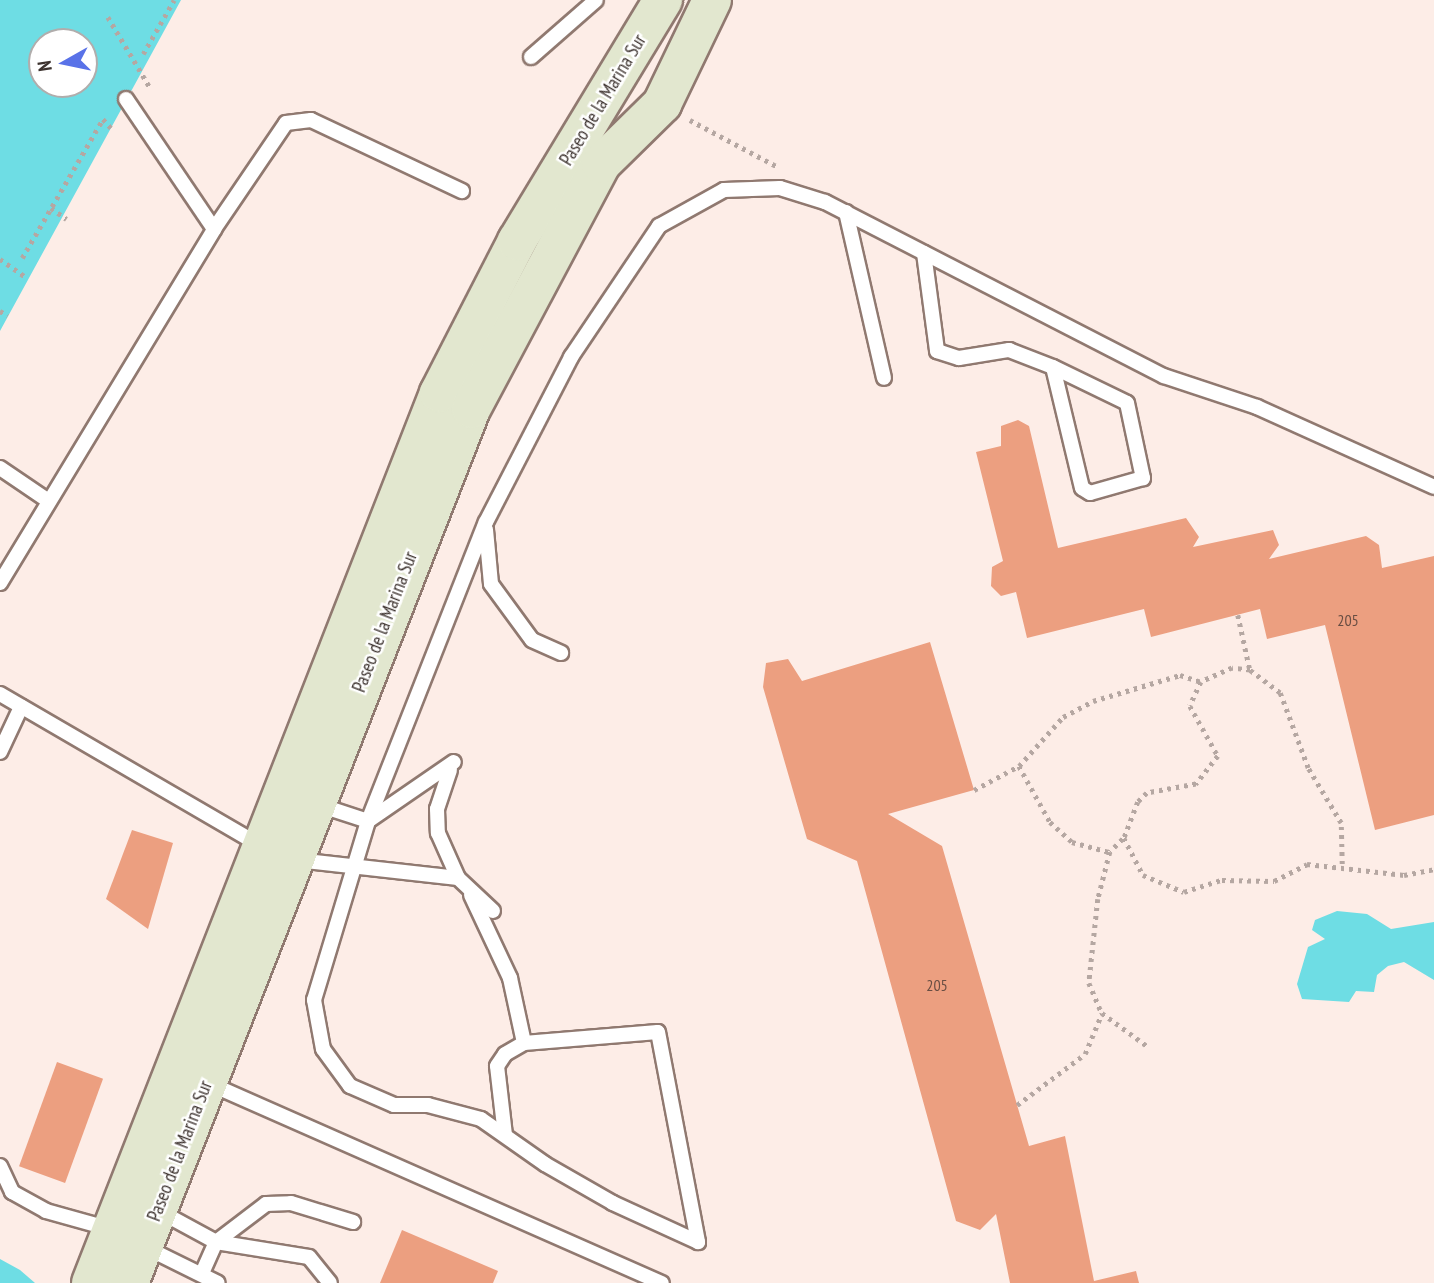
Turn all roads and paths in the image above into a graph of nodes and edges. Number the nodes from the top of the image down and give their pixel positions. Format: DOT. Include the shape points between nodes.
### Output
graph roads {
  1 [pos="174,0"];
  2 [pos="596,0"];
  3 [pos="663,0"];
  4 [pos="712,0"];
  5 [pos="108,17"];
  6 [pos="143,54"];
  7 [pos="531,57"];
  8 [pos="151,89"];
  9 [pos="126,99"];
  10 [pos="662,104"];
  11 [pos="111,128"];
  12 [pos="783,169"];
  13 [pos="462,191"];
  14 [pos="51,208"];
  15 [pos="846,212"];
  16 [pos="67,219"];
  17 [pos="214,229"];
  18 [pos="924,253"];
  19 [pos="22,258"];
  20 [pos="0,259"];
  21 [pos="27,278"];
  22 [pos="0,311"];
  23 [pos="8,316"];
  24 [pos="1053,367"];
  25 [pos="884,378"];
  26 [pos="455,401"];
  27 [pos="0,468"];
  28 [pos="1434,487"];
  29 [pos="47,500"];
  30 [pos="486,522"];
  31 [pos="0,583"];
  32 [pos="1238,615"];
  33 [pos="561,653"];
  34 [pos="1250,670"];
  35 [pos="1201,682"];
  36 [pos="0,694"];
  37 [pos="22,707"];
  38 [pos="0,752"];
  39 [pos="1019,766"];
  40 [pos="974,790"];
  41 [pos="298,796"];
  42 [pos="369,821"];
  43 [pos="1124,838"];
  44 [pos="276,852"];
  45 [pos="1110,852"];
  46 [pos="1342,864"];
  47 [pos="352,869"];
  48 [pos="1434,869"];
  49 [pos="458,878"];
  50 [pos="470,893"];
  51 [pos="493,911"];
  52 [pos="1102,1013"];
  53 [pos="524,1043"];
  54 [pos="1147,1045"];
  55 [pos="170,1069"];
  56 [pos="206,1082"];
  57 [pos="1017,1105"];
  58 [pos="505,1135"];
  59 [pos="0,1166"];
  60 [pos="353,1222"];
  61 [pos="216,1242"];
  62 [pos="123,1248"];
  63 [pos="202,1271"];
  64 [pos="218,1283"];
  65 [pos="330,1283"];
  66 [pos="662,1283"];
  1 -- 6 [label="path"];
  2 -- 7 [label="lane"];
  3 -- 26 [label="street, Paseo de la Marina Sur" via="517,241"];
  4 -- 10 [label="street, Paseo de la Marina Sur"];
  5 -- 8 [label="path"];
  9 -- 17 [label="lane"];
  10 -- 12 [label="path"];
  10 -- 26 [label="street, Paseo de la Marina Sur" via="601,163"];
  11 -- 14 [label="path" via="103,119"];
  13 -- 17 [label="lane" via="297,117 286,123"];
  14 -- 16 [label="path"];
  14 -- 19 [label="path"];
  15 -- 18 [label="lane"];
  15 -- 25 [label="lane"];
  15 -- 30 [label="lane" via="780,188 751,186 694,202 659,226 570,357"];
  17 -- 29 [label="lane"];
  18 -- 24 [label="lane" via="937,351 959,358 1009,350"];
  18 -- 28 [label="lane" via="1164,376 1256,407"];
  20 -- 21 [label="path"];
  22 -- 23 [label="path"];
  24 -- 24 [label="lane" via="1082,488 1090,493 1143,478 1127,404"];
  26 -- 41 [label="street, Paseo de la Marina Sur"];
  27 -- 29 [label="lane"];
  29 -- 31 [label="lane"];
  30 -- 33 [label="lane" via="491,584 532,640"];
  30 -- 42 [label="lane"];
  32 -- 34 [label="path"];
  34 -- 35 [label="path" via="1232,668"];
  34 -- 46 [label="path" via="1280,693 1308,768 1341,823"];
  35 -- 39 [label="path" via="1180,675 1093,701 1063,717"];
  35 -- 43 [label="path" via="1190,706 1215,744 1213,769 1196,784 1147,793"];
  36 -- 37 [label="lane"];
  37 -- 38 [label="lane"];
  37 -- 44 [label="lane"];
  39 -- 40 [label="path"];
  39 -- 45 [label="path" via="1058,829 1072,842"];
  41 -- 42 [label="lane"];
  41 -- 44 [label="street, Paseo de la Marina Sur"];
  42 -- 47 [label="lane"];
  42 -- 49 [label="lane" via="454,762 437,809 445,857"];
  43 -- 45 [label="path"];
  43 -- 46 [label="path" via="1143,875 1184,892 1222,880 1274,881 1307,864"];
  44 -- 47 [label="lane"];
  44 -- 55 [label="street, Paseo de la Marina Sur"];
  44 -- 56 [label="street, Paseo de la Marina Sur"];
  45 -- 52 [label="path" via="1088,957 1092,999"];
  46 -- 48 [label="path" via="1404,875"];
  47 -- 49 [label="lane" via="401,868"];
  47 -- 58 [label="lane" via="314,1000 323,1049 350,1086 368,1095 394,1105 443,1108 481,1119"];
  49 -- 50 [label="lane"];
  50 -- 51 [label="lane"];
  50 -- 53 [label="lane" via="510,978"];
  52 -- 54 [label="path"];
  52 -- 57 [label="path" via="1085,1054"];
  53 -- 58 [label="lane" via="497,1066"];
  53 -- 58 [label="lane" via="658,1032 698,1242 613,1203"];
  55 -- 56 [label="lane"];
  55 -- 62 [label="street, Paseo de la Marina Sur"];
  56 -- 62 [label="street, Paseo de la Marina Sur"];
  56 -- 66 [label="lane"];
  59 -- 62 [label="lane" via="12,1192"];
  60 -- 61 [label="lane" via="291,1203 266,1204"];
  61 -- 62 [label="lane"];
  61 -- 63 [label="lane"];
  61 -- 65 [label="lane" via="309,1257 327,1271"];
  62 -- 63 [label="lane"];
  63 -- 64 [label="lane"];
}
